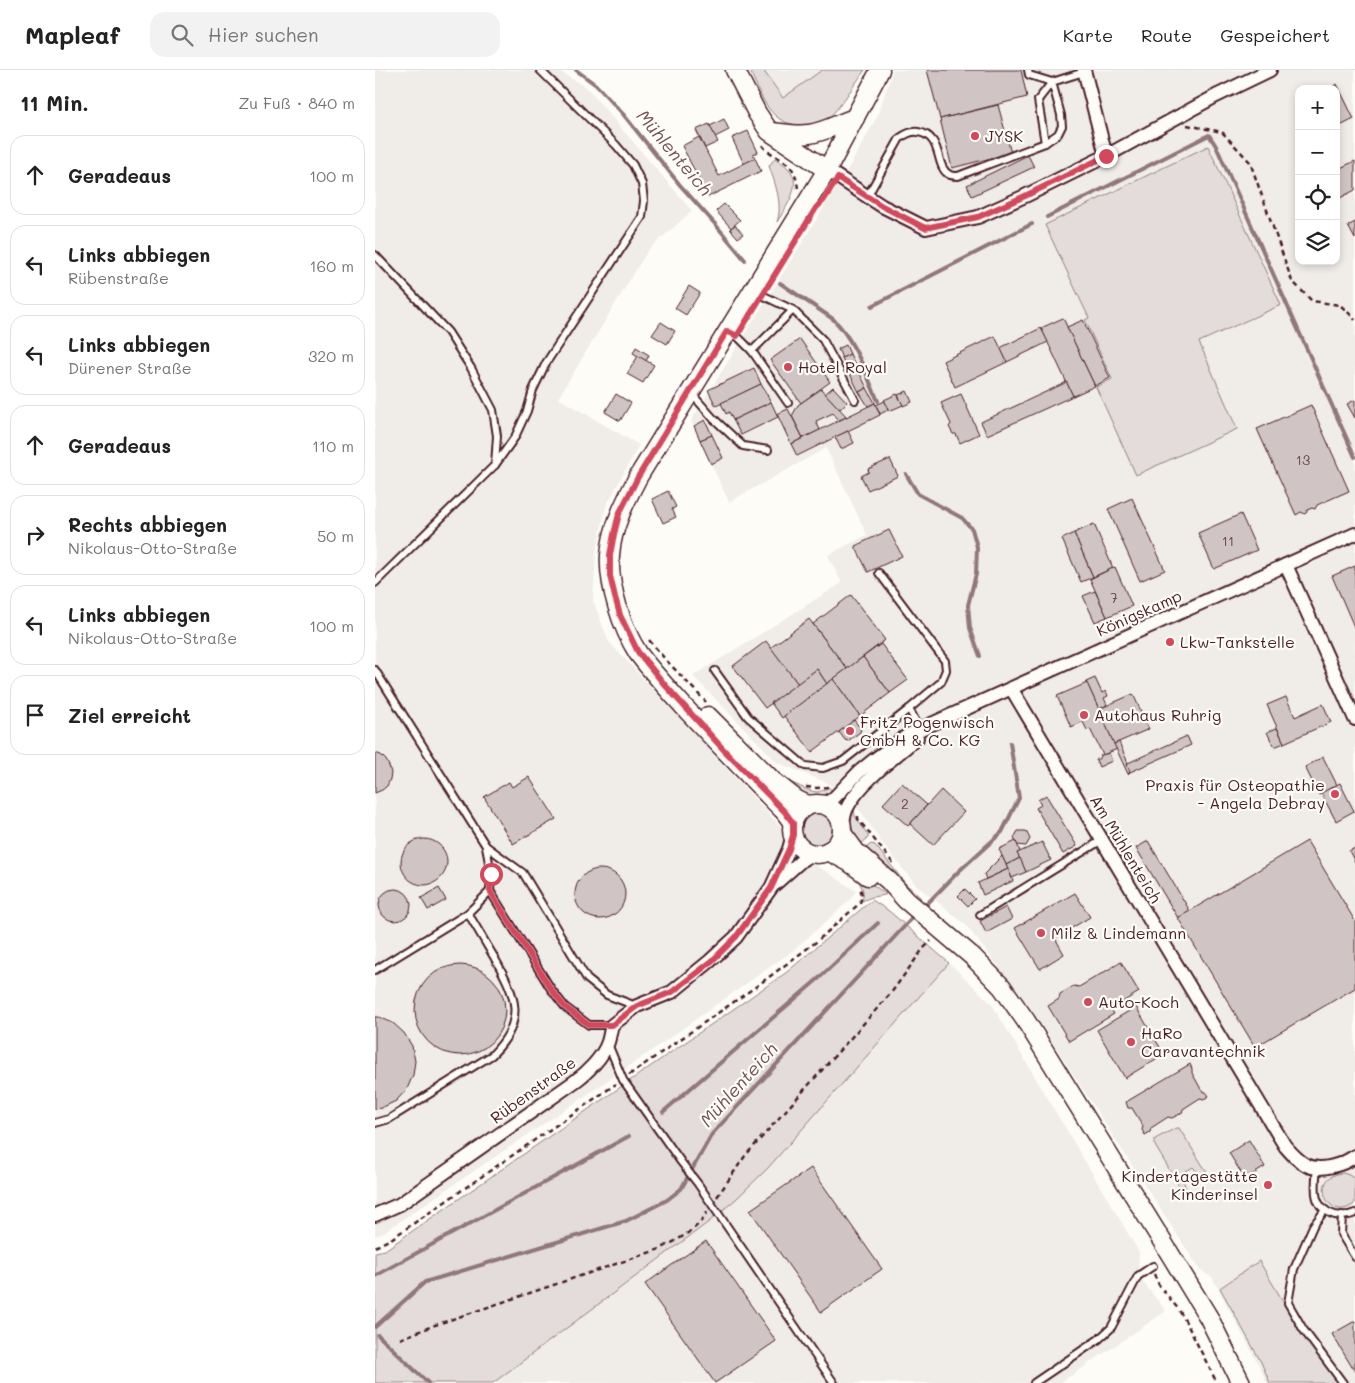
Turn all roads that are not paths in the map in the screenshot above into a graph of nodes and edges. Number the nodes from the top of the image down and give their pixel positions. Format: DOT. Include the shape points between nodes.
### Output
graph roads {
  1 [pos="540,70"];
  2 [pos="880,70"];
  3 [pos="1028,70"];
  4 [pos="1270,70"];
  5 [pos="738,71"];
  6 [pos="1084,71"];
  7 [pos="1052,82"];
  8 [pos="855,118"];
  9 [pos="764,136"];
  10 [pos="1045,143"];
  11 [pos="1106,156"];
  12 [pos="827,170"];
  13 [pos="867,197"];
  14 [pos="375,255"];
  15 [pos="753,289"];
  16 [pos="793,310"];
  17 [pos="727,331"];
  18 [pos="752,351"];
  19 [pos="690,392"];
  20 [pos="855,400"];
  21 [pos="788,404"];
  22 [pos="768,450"];
  23 [pos="495,465"];
  24 [pos="1355,534"];
  25 [pos="1285,565"];
  26 [pos="879,573"];
  27 [pos="375,583"];
  28 [pos="626,628"];
  29 [pos="375,670"];
  30 [pos="715,671"];
  31 [pos="1011,688"];
  32 [pos="909,709"];
  33 [pos="1355,719"];
  34 [pos="936,722"];
  35 [pos="920,729"];
  36 [pos="816,804"];
  37 [pos="842,828"];
  38 [pos="793,829"];
  39 [pos="1102,840"];
  40 [pos="486,846"];
  41 [pos="821,852"];
  42 [pos="771,888"];
  43 [pos="490,891"];
  44 [pos="908,902"];
  45 [pos="468,913"];
  46 [pos="980,915"];
  47 [pos="375,970"];
  48 [pos="637,1006"];
  49 [pos="612,1025"];
  50 [pos="608,1044"];
  51 [pos="375,1123"];
  52 [pos="1353,1160"];
  53 [pos="1317,1168"];
  54 [pos="1325,1210"];
  55 [pos="1355,1213"];
  56 [pos="375,1215"];
  57 [pos="1342,1215"];
  58 [pos="1355,1257"];
  59 [pos="1153,1266"];
  60 [pos="834,1383"];
  61 [pos="1034,1383"];
  62 [pos="1241,1383"];
  63 [pos="1343,1383"];
  1 -- 23 [label="lane" via="617,145 633,165 642,184 644,201 642,217 546,363 515,437"];
  2 -- 8 [label="main road"];
  3 -- 7 [label="lane" via="1029,75"];
  4 -- 11 [label="street"];
  5 -- 9 [label="main road"];
  6 -- 7 [label="lane"];
  6 -- 11 [label="street"];
  7 -- 10 [label="lane" via="1038,100"];
  7 -- 10 [label="lane" via="1062,126 1058,134"];
  8 -- 9 [label="main road" via="808,134"];
  8 -- 12 [label="main road"];
  9 -- 12 [label="main road"];
  10 -- 13 [label="lane" via="958,176 945,170 934,142 928,136 907,133 900,138"];
  11 -- 13 [label="street" via="978,217 925,228"];
  12 -- 13 [label="street"];
  12 -- 15 [label="main road"];
  14 -- 23 [label="lane" via="448,332 471,368 493,410 497,436"];
  15 -- 16 [label="lane"];
  15 -- 17 [label="main road"];
  16 -- 18 [label="lane"];
  16 -- 20 [label="lane" via="823,340"];
  17 -- 18 [label="lane"];
  17 -- 19 [label="main road"];
  18 -- 21 [label="lane"];
  19 -- 22 [label="lane" via="743,446"];
  19 -- 28 [label="main road" via="619,514 610,555 610,576"];
  23 -- 27 [label="lane"];
  24 -- 25 [label="street, Königskamp"];
  25 -- 31 [label="street, Königskamp"];
  25 -- 33 [label="street"];
  26 -- 32 [label="lane" via="945,661 946,670 941,682"];
  28 -- 36 [label="main road" via="773,781 797,800"];
  28 -- 38 [label="main road" via="638,652 665,685 785,812"];
  29 -- 40 [label="lane"];
  30 -- 32 [label="lane" via="748,717 805,766 823,768 843,761"];
  31 -- 34 [label="street, Königskamp"];
  31 -- 39 [label="street, Am Mühlenteich"];
  32 -- 35 [label="lane"];
  34 -- 35 [label="street, Königskamp"];
  34 -- 37 [label="street, Königskamp" via="866,783 846,808"];
  35 -- 36 [label="street, Königskamp" via="875,758 833,799"];
  36 -- 37 [label="main road" via="832,808 838,814"];
  36 -- 38 [label="main road" via="801,809 795,816"];
  37 -- 41 [label="main road" via="838,844"];
  37 -- 44 [label="main road" via="856,852"];
  38 -- 41 [label="main road" via="800,848"];
  38 -- 42 [label="street" via="789,849"];
  39 -- 46 [label="lane"];
  39 -- 53 [label="street, Am Mühlenteich" via="1285,1146 1295,1158"];
  40 -- 43 [label="lane" via="491,874"];
  40 -- 48 [label="lane" via="523,873 587,979 607,995"];
  41 -- 42 [label="street" via="795,866"];
  41 -- 44 [label="main road" via="849,862"];
  42 -- 48 [label="street" via="736,937 711,962 672,992"];
  43 -- 45 [label="lane"];
  43 -- 49 [label="lane" via="565,1007 589,1025"];
  44 -- 62 [label="main road" via="973,957 1002,987 1026,1021 1209,1318"];
  45 -- 47 [label="lane"];
  45 -- 51 [label="lane" via="510,988 514,1000 511,1029 492,1055 389,1119"];
  48 -- 49 [label="street"];
  49 -- 50 [label="street, Rübenstraße"];
  50 -- 56 [label="street, Rübenstraße" via="591,1067 574,1082 401,1204"];
  50 -- 60 [label="lane" via="623,1080"];
  52 -- 53 [label="street"];
  53 -- 54 [label="lane" via="1317,1202"];
  54 -- 57 [label="lane"];
  54 -- 63 [label="lane" via="1313,1226 1295,1269 1288,1303"];
  55 -- 57 [label="lane"];
  57 -- 58 [label="lane" via="1341,1234"];
  59 -- 61 [label="lane" via="1138,1276 1111,1328"];
}
